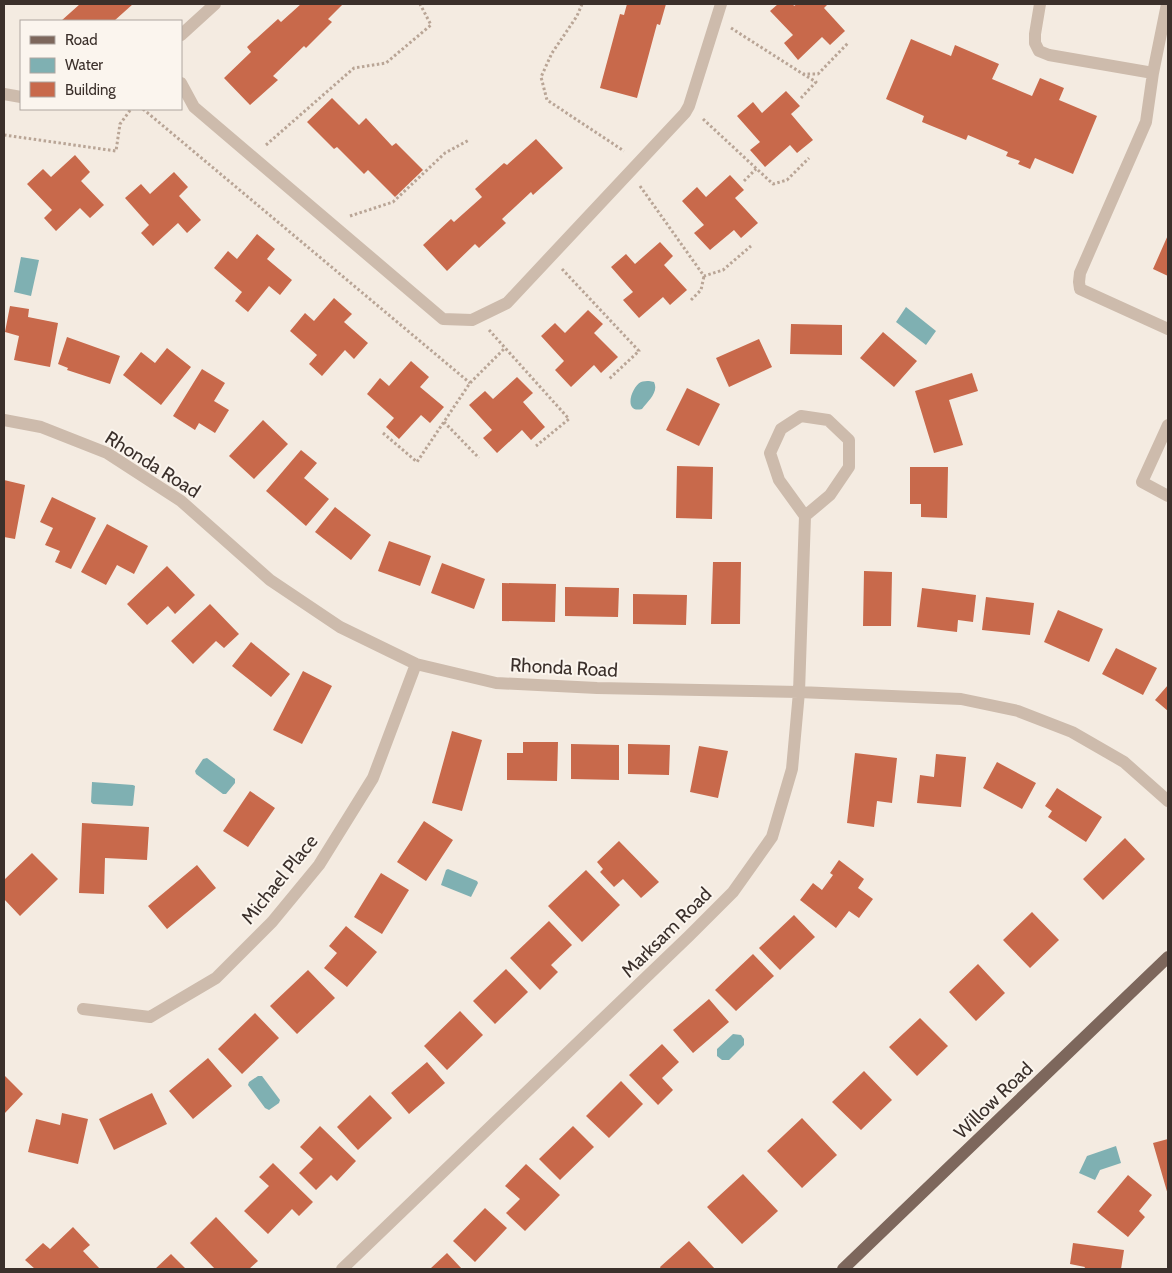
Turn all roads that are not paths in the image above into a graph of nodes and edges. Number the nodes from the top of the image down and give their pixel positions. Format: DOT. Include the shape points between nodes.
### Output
graph roads {
  1 [pos="215,4"];
  2 [pos="721,4"];
  3 [pos="1040,4"];
  4 [pos="1167,4"];
  5 [pos="182,34"];
  6 [pos="1153,73"];
  7 [pos="182,85"];
  8 [pos="4,94"];
  9 [pos="20,96"];
  10 [pos="1168,329"];
  11 [pos="4,420"];
  12 [pos="1168,425"];
  13 [pos="1168,496"];
  14 [pos="805,516"];
  15 [pos="416,664"];
  16 [pos="799,692"];
  17 [pos="1168,801"];
  18 [pos="1168,957"];
  19 [pos="83,1009"];
  20 [pos="342,1269"];
  21 [pos="843,1269"];
  1 -- 5 [label="street"];
  2 -- 7 [label="street" via="685,113 507,303 472,320 443,319 194,107"];
  3 -- 6 [label="street" via="1035,34 1039,51"];
  4 -- 6 [label="street"];
  6 -- 10 [label="street" via="1146,122 1080,273 1079,282 1080,289"];
  8 -- 9 [label="street"];
  11 -- 15 [label="street, Rhonda Road" via="42,427 107,453 182,501 270,580 340,627"];
  12 -- 13 [label="street" via="1142,482"];
  14 -- 14 [label="street" via="830,495 849,467 849,440 828,420 801,416 781,429 770,453 779,480"];
  14 -- 16 [label="street, Marksam Road"];
  15 -- 16 [label="street, Rhonda Road" via="496,683"];
  15 -- 19 [label="street, Michael Place" via="373,778 319,865 272,922 216,978 150,1017"];
  16 -- 17 [label="street, Rhonda Road" via="960,699 1018,711 1072,732 1124,762"];
  16 -- 20 [label="street, Marksam Road" via="792,769 772,837 733,892"];
  18 -- 21 [label="main road, Willow Road"];
}
